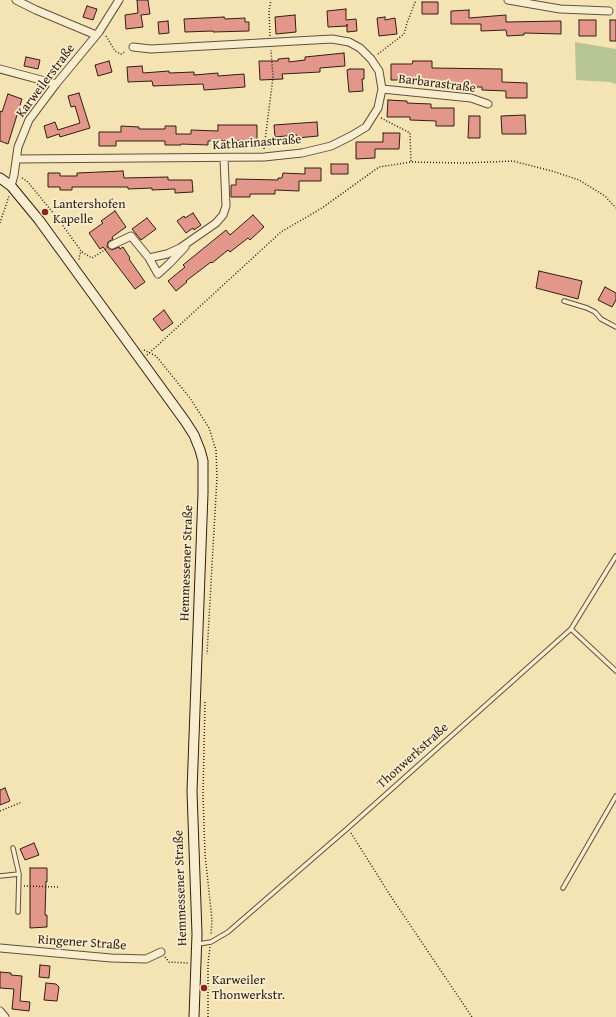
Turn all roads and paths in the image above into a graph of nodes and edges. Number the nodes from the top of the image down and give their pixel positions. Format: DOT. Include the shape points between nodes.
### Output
graph roads {
  1 [pos="16,0"];
  2 [pos="271,0"];
  3 [pos="416,0"];
  4 [pos="508,0"];
  5 [pos="117,1"];
  6 [pos="612,11"];
  7 [pos="270,28"];
  8 [pos="98,33"];
  9 [pos="133,47"];
  10 [pos="382,51"];
  11 [pos="272,54"];
  12 [pos="0,69"];
  13 [pos="56,84"];
  14 [pos="382,89"];
  15 [pos="488,104"];
  16 [pos="387,122"];
  17 [pos="264,157"];
  18 [pos="224,158"];
  19 [pos="17,159"];
  20 [pos="411,162"];
  21 [pos="14,175"];
  22 [pos="0,178"];
  23 [pos="11,186"];
  24 [pos="616,208"];
  25 [pos="0,223"];
  26 [pos="188,242"];
  27 [pos="112,245"];
  28 [pos="81,251"];
  29 [pos="149,258"];
  30 [pos="81,263"];
  31 [pos="564,301"];
  32 [pos="616,327"];
  33 [pos="143,349"];
  34 [pos="150,353"];
  35 [pos="141,359"];
  36 [pos="616,556"];
  37 [pos="571,629"];
  38 [pos="616,671"];
  39 [pos="616,796"];
  40 [pos="22,802"];
  41 [pos="0,811"];
  42 [pos="348,828"];
  43 [pos="13,848"];
  44 [pos="18,874"];
  45 [pos="0,876"];
  46 [pos="18,886"];
  47 [pos="59,886"];
  48 [pos="563,888"];
  49 [pos="18,912"];
  50 [pos="211,942"];
  51 [pos="197,944"];
  52 [pos="0,948"];
  53 [pos="161,952"];
  54 [pos="196,963"];
  55 [pos="208,964"];
  56 [pos="0,1010"];
  57 [pos="5,1017"];
  58 [pos="194,1017"];
  59 [pos="208,1017"];
  60 [pos="472,1017"];
  1 -- 8 [label="street"];
  2 -- 7 [label="path"];
  3 -- 10 [label="path" via="406,22 404,34"];
  4 -- 6 [label="street" via="560,8"];
  5 -- 8 [label="street, Karweilerstraße"];
  8 -- 9 [label="path" via="107,36 115,51 122,54"];
  8 -- 13 [label="street, Karweilerstraße"];
  9 -- 14 [label="street, Katharinastraße" via="151,49 338,40 349,42 365,52 378,71"];
  11 -- 17 [label="path" via="273,77"];
  12 -- 13 [label="street"];
  13 -- 19 [label="street, Karweilerstraße" via="28,120 18,147"];
  14 -- 15 [label="street, Barbarastraße" via="471,98"];
  14 -- 17 [label="street, Katharinastraße" via="378,108 366,127 351,136 331,146 302,153"];
  16 -- 20 [label="path" via="410,133"];
  17 -- 18 [label="street, Katharinastraße"];
  18 -- 19 [label="street, Katharinastraße"];
  18 -- 26 [label="street" via="226,206 223,216"];
  19 -- 21 [label="street, Karweilerstraße"];
  20 -- 24 [label="path" via="513,161 552,170 579,180 605,196"];
  20 -- 34 [label="path" via="379,167 322,208 281,232"];
  21 -- 23 [label="street, Karweilerstraße"];
  21 -- 28 [label="path" via="27,181 60,220"];
  22 -- 23 [label="main road, Hemmessener Straße"];
  23 -- 25 [label="path"];
  23 -- 35 [label="main road, Hemmessener Straße"];
  26 -- 29 [label="street" via="167,254"];
  26 -- 29 [label="street" via="158,274"];
  27 -- 28 [label="path" via="92,258"];
  27 -- 29 [label="street" via="132,236"];
  28 -- 30 [label="path"];
  31 -- 32 [label="lane" via="595,312"];
  33 -- 34 [label="path"];
  34 -- 35 [label="path"];
  35 -- 51 [label="main road, Hemmessener Straße" via="194,435 203,461 192,791"];
  36 -- 37 [label="lane, Thonwerkstraße"];
  37 -- 38 [label="lane"];
  37 -- 42 [label="lane, Thonwerkstraße"];
  39 -- 48 [label="lane"];
  40 -- 41 [label="path"];
  42 -- 50 [label="lane, Thonwerkstraße" via="228,932"];
  42 -- 60 [label="path"];
  43 -- 44 [label="lane"];
  44 -- 45 [label="lane"];
  44 -- 46 [label="lane"];
  46 -- 47 [label="path"];
  46 -- 49 [label="lane"];
  50 -- 51 [label="lane, Thonwerkstraße"];
  50 -- 55 [label="path"];
  51 -- 54 [label="main road, Hemmessener Straße"];
  52 -- 53 [label="street, Ringener Straße" via="146,959"];
  53 -- 54 [label="path" via="169,962"];
  54 -- 55 [label="path"];
  54 -- 58 [label="main road, Hemmessener Straße"];
  55 -- 59 [label="path"];
  56 -- 57 [label="street"];
}
